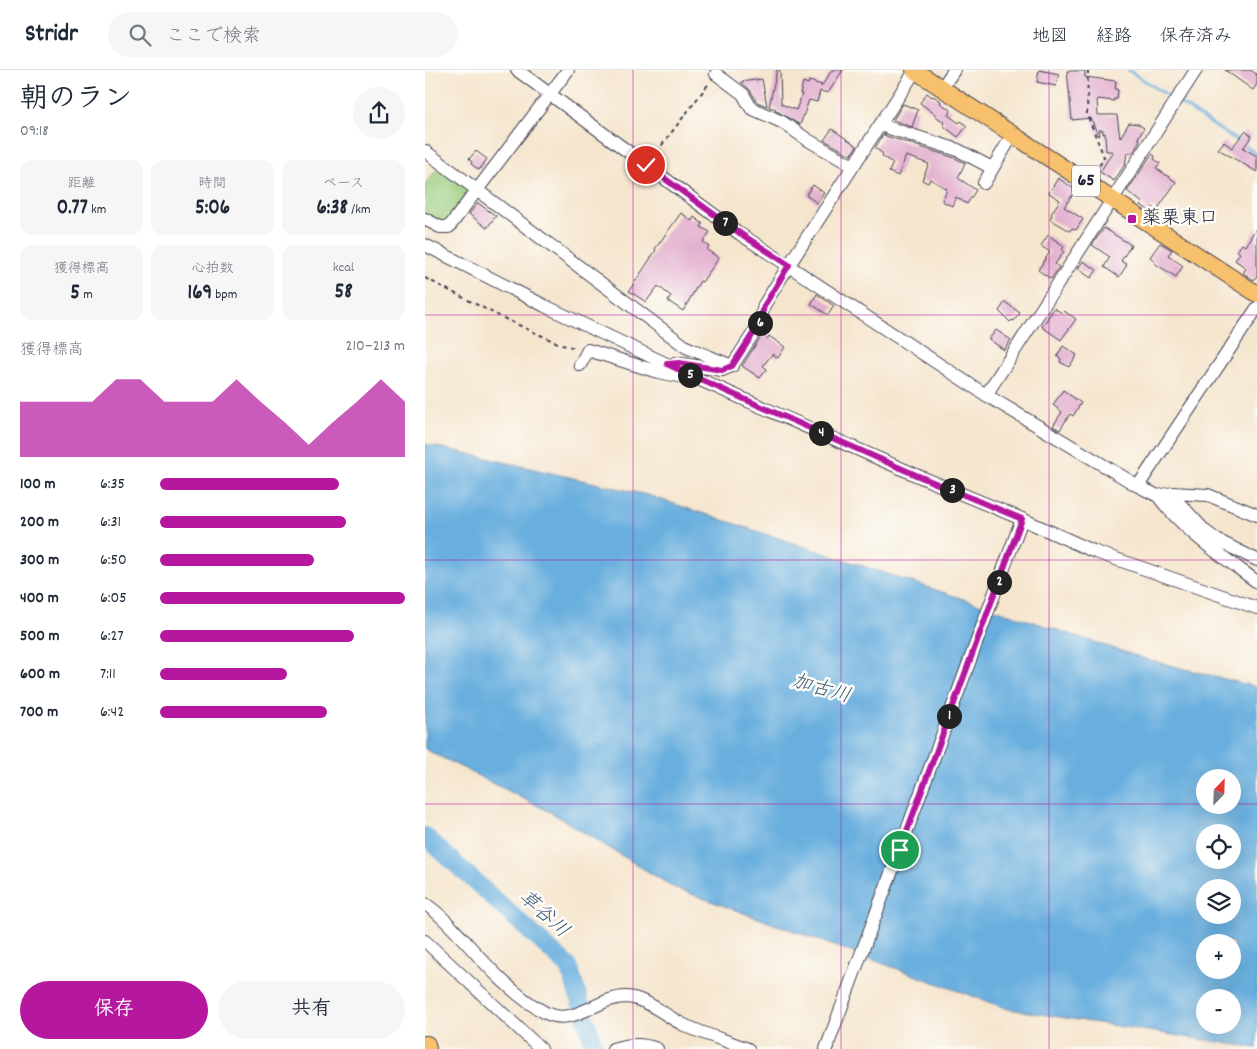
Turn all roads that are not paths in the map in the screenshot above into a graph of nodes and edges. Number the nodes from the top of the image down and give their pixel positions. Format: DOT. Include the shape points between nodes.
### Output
graph roads {
  1 [pos="517,70"];
  2 [pos="568,70"];
  3 [pos="914,70"];
  4 [pos="954,70"];
  5 [pos="1196,70"];
  6 [pos="716,74"];
  7 [pos="942,88"];
  8 [pos="550,95"];
  9 [pos="880,126"];
  10 [pos="1013,134"];
  11 [pos="425,151"];
  12 [pos="853,166"];
  13 [pos="992,168"];
  14 [pos="983,183"];
  15 [pos="479,190"];
  16 [pos="1112,199"];
  17 [pos="425,219"];
  18 [pos="425,245"];
  19 [pos="789,265"];
  20 [pos="1257,294"];
  21 [pos="1257,308"];
  22 [pos="667,364"];
  23 [pos="580,365"];
  24 [pos="732,366"];
  25 [pos="699,379"];
  26 [pos="986,395"];
  27 [pos="1138,486"];
  28 [pos="1157,496"];
  29 [pos="1257,515"];
  30 [pos="1022,519"];
  31 [pos="1257,560"];
  32 [pos="1257,582"];
  33 [pos="1257,608"];
  34 [pos="425,904"];
  35 [pos="425,941"];
  36 [pos="652,1048"];
  37 [pos="541,1049"];
  38 [pos="613,1049"];
  39 [pos="748,1049"];
  40 [pos="826,1049"];
  1 -- 8 [label="street"];
  2 -- 8 [label="street"];
  3 -- 7 [label="main road, 65"];
  3 -- 9 [label="street"];
  4 -- 7 [label="street"];
  5 -- 16 [label="street"];
  6 -- 12 [label="street" via="743,94 751,108 782,122"];
  7 -- 10 [label="main road, 65"];
  8 -- 15 [label="street"];
  8 -- 19 [label="street" via="741,234"];
  9 -- 12 [label="street"];
  9 -- 13 [label="street" via="958,150"];
  10 -- 13 [label="street"];
  10 -- 16 [label="main road, 65"];
  11 -- 15 [label="street"];
  12 -- 19 [label="street"];
  13 -- 14 [label="street"];
  15 -- 17 [label="street" via="449,228"];
  15 -- 24 [label="street" via="686,347"];
  16 -- 20 [label="main road, 65"];
  16 -- 26 [label="street"];
  18 -- 22 [label="street"];
  19 -- 24 [label="street" via="764,306 760,323"];
  19 -- 26 [label="street"];
  21 -- 27 [label="street"];
  22 -- 24 [label="street" via="722,370"];
  22 -- 25 [label="street"];
  23 -- 25 [label="street" via="588,350 658,372"];
  25 -- 30 [label="street"];
  26 -- 27 [label="street"];
  27 -- 28 [label="street"];
  28 -- 29 [label="street" via="1173,493 1208,495"];
  28 -- 31 [label="street" via="1181,505 1217,540"];
  28 -- 32 [label="street" via="1198,538"];
  30 -- 33 [label="street" via="1093,551"];
  30 -- 40 [label="street"];
  34 -- 39 [label="street" via="437,911 489,968 531,1004 548,1014 571,1016 627,997 645,1002 685,1025"];
  35 -- 37 [label="street"];
  36 -- 38 [label="street" via="627,1044"];
}
